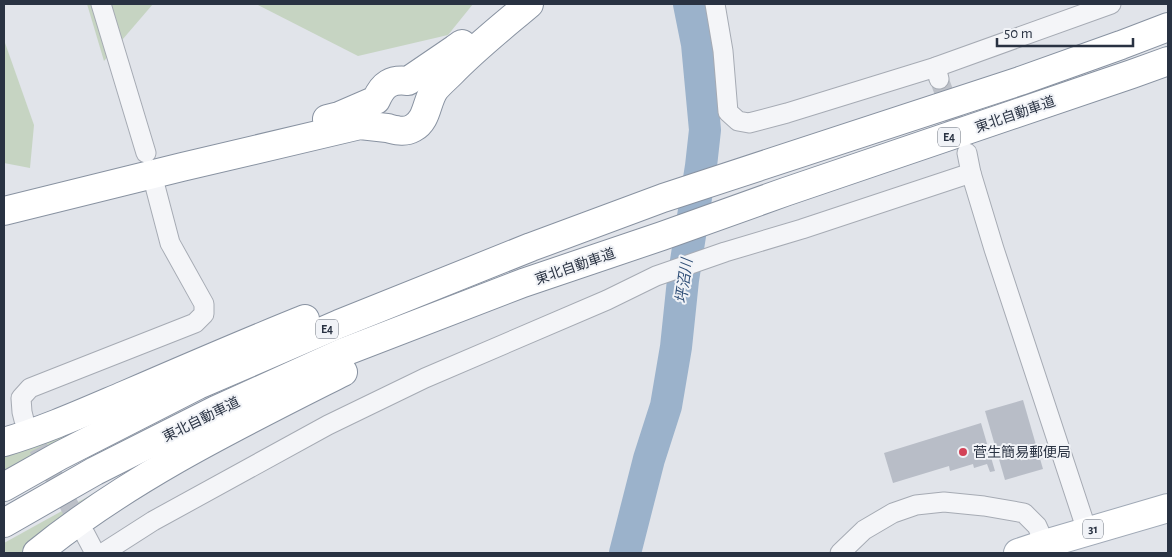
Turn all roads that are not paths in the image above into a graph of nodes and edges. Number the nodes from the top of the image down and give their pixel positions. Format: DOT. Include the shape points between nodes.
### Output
graph roads {
  1 [pos="101,4"];
  2 [pos="508,4"];
  3 [pos="528,4"];
  4 [pos="715,4"];
  5 [pos="1112,4"];
  6 [pos="1168,27"];
  7 [pos="1168,60"];
  8 [pos="146,152"];
  9 [pos="967,154"];
  10 [pos="971,173"];
  11 [pos="155,186"];
  12 [pos="4,202"];
  13 [pos="4,211"];
  14 [pos="625,212"];
  15 [pos="633,246"];
  16 [pos="24,420"];
  17 [pos="4,442"];
  18 [pos="4,487"];
  19 [pos="1168,508"];
  20 [pos="4,523"];
  21 [pos="1087,531"];
  22 [pos="85,534"];
  23 [pos="1045,544"];
  24 [pos="37,553"];
  25 [pos="95,553"];
  26 [pos="103,553"];
  27 [pos="840,553"];
  28 [pos="1018,553"];
  1 -- 8 [label="street"];
  2 -- 12 [label="main road" via="455,49 408,81 392,82 379,92 376,100 339,116"];
  3 -- 13 [label="main road" via="434,90 425,114 414,128 397,131 360,125"];
  4 -- 5 [label="street" via="728,112 738,121 749,123 938,73"];
  6 -- 14 [label="main road, E4" via="1029,77"];
  7 -- 15 [label="main road, 東北自動車道 / E4"];
  9 -- 10 [label="street"];
  10 -- 21 [label="street"];
  10 -- 26 [label="street" via="656,276 425,378 328,425 152,521"];
  11 -- 16 [label="street" via="170,243 204,304 204,314 195,323 30,388 22,398"];
  14 -- 17 [label="main road" via="536,229 258,337 79,414"];
  14 -- 18 [label="main road, E4" via="348,320 198,385"];
  15 -- 20 [label="main road, 東北自動車道 / E4" via="522,284 344,352 216,410 95,471"];
  15 -- 24 [label="main road" via="360,364 239,425 132,486"];
  19 -- 21 [label="main road, 31"];
  21 -- 23 [label="main road, 31"];
  22 -- 25 [label="street"];
  23 -- 27 [label="street" via="1037,526 1024,513 944,502 916,505 893,513 864,530"];
  23 -- 28 [label="main road, 31"];
}
